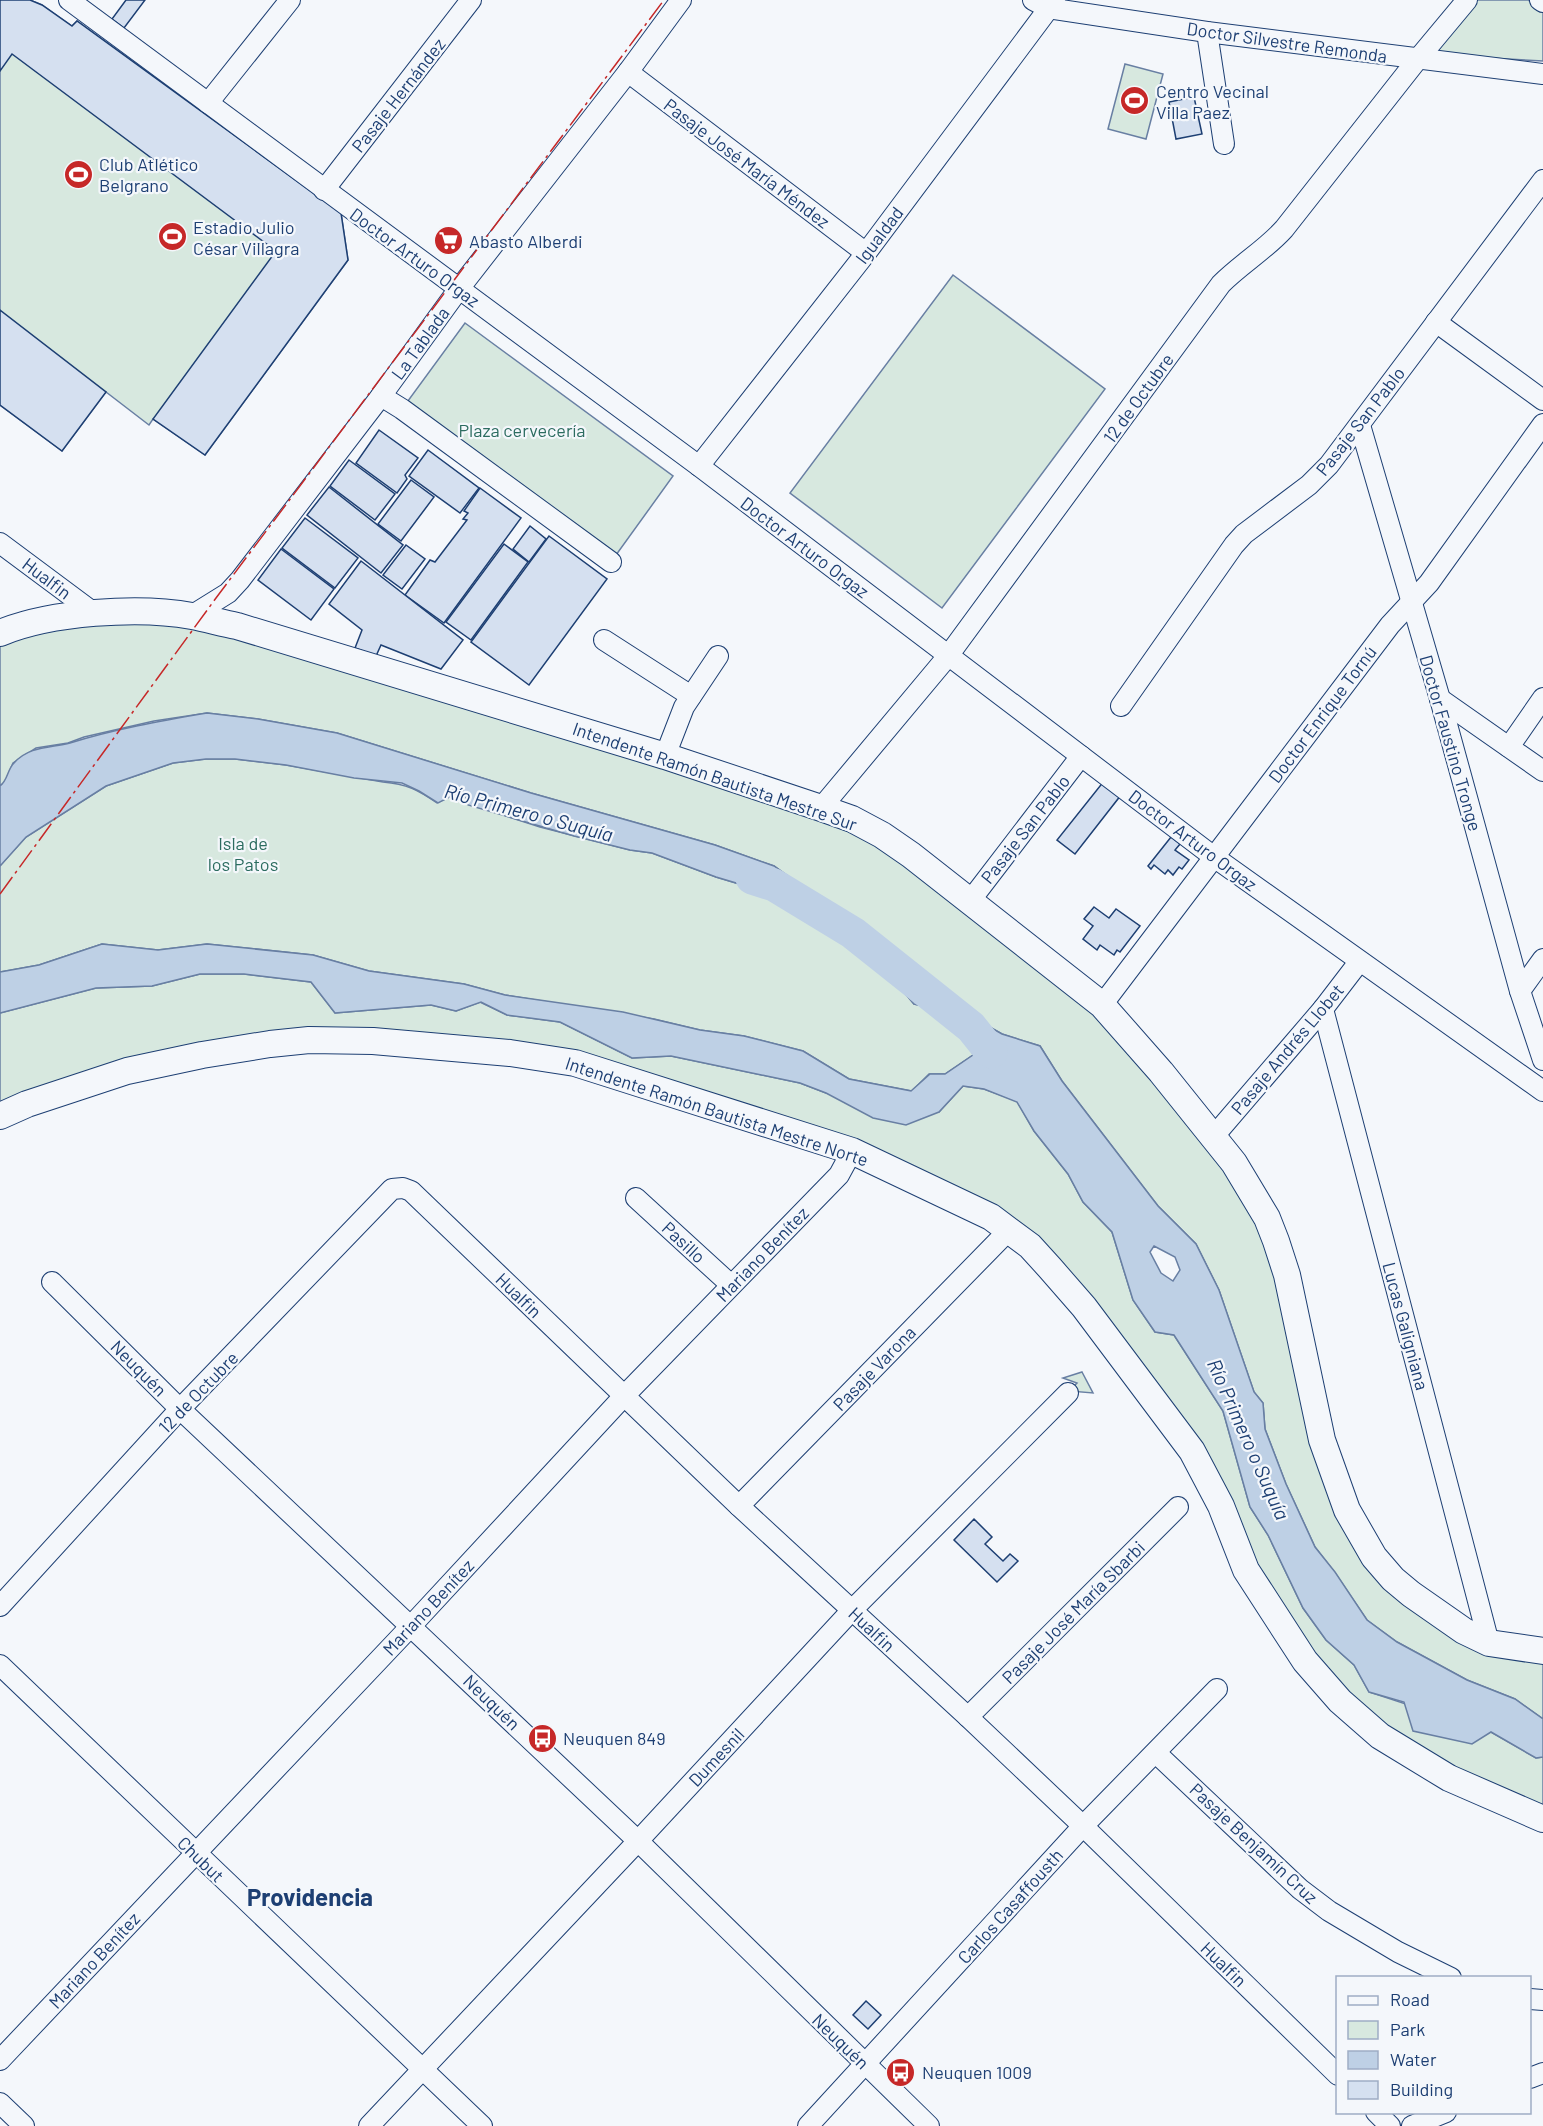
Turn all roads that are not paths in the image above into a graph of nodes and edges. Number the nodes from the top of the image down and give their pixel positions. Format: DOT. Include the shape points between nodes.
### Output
graph roads {
  1 [pos="290,0"];
  2 [pos="471,0"];
  3 [pos="681,0"];
  4 [pos="1467,0"];
  5 [pos="1045,3"];
  6 [pos="81,4"];
  7 [pos="1207,32"];
  8 [pos="1417,60"];
  9 [pos="628,72"];
  10 [pos="1543,74"];
  11 [pos="208,103"];
  12 [pos="1224,144"];
  13 [pos="1543,180"];
  14 [pos="324,190"];
  15 [pos="866,253"];
  16 [pos="458,290"];
  17 [pos="1436,322"];
  18 [pos="381,396"];
  19 [pos="1543,400"];
  20 [pos="1543,424"];
  21 [pos="1360,425"];
  22 [pos="699,466"];
  23 [pos="0,543"];
  24 [pos="611,562"];
  25 [pos="1411,603"];
  26 [pos="94,613"];
  27 [pos="190,616"];
  28 [pos="0,633"];
  29 [pos="604,640"];
  30 [pos="718,656"];
  31 [pos="948,656"];
  32 [pos="691,696"];
  33 [pos="1543,698"];
  34 [pos="1440,699"];
  35 [pos="1121,706"];
  36 [pos="1509,747"];
  37 [pos="665,756"];
  38 [pos="1081,756"];
  39 [pos="1543,771"];
  40 [pos="821,808"];
  41 [pos="1214,857"];
  42 [pos="970,901"];
  43 [pos="1543,959"];
  44 [pos="1359,962"];
  45 [pos="1520,991"];
  46 [pos="1102,1005"];
  47 [pos="1323,1009"];
  48 [pos="1543,1060"];
  49 [pos="1543,1091"];
  50 [pos="0,1116"];
  51 [pos="1214,1136"];
  52 [pos="852,1151"];
  53 [pos="403,1188"];
  54 [pos="636,1198"];
  55 [pos="1009,1230"];
  56 [pos="52,1282"];
  57 [pos="731,1285"];
  58 [pos="1068,1393"];
  59 [pos="624,1396"];
  60 [pos="180,1409"];
  61 [pos="739,1506"];
  62 [pos="1178,1507"];
  63 [pos="0,1606"];
  64 [pos="852,1610"];
  65 [pos="411,1626"];
  66 [pos="1489,1643"];
  67 [pos="1543,1651"];
  68 [pos="0,1665"];
  69 [pos="1217,1689"];
  70 [pos="968,1717"];
  71 [pos="1156,1752"];
  72 [pos="1543,1819"];
  73 [pos="1083,1827"];
  74 [pos="638,1841"];
  75 [pos="195,1853"];
  76 [pos="1449,1976"];
  77 [pos="0,2060"];
  78 [pos="865,2065"];
  79 [pos="422,2070"];
  80 [pos="1336,2073"];
  81 [pos="0,2103"];
  82 [pos="1378,2114"];
  83 [pos="1441,2114"];
  84 [pos="24,2126"];
  85 [pos="369,2126"];
  86 [pos="482,2126"];
  87 [pos="808,2126"];
  88 [pos="929,2126"];
  89 [pos="1390,2126"];
  90 [pos="1412,2126"];
  1 -- 11 [label="street"];
  2 -- 14 [label="street, Pasaje Hernández"];
  3 -- 9 [label="street, La Tablada"];
  4 -- 8 [label="street, 12 de Octubre"];
  5 -- 7 [label="street, Doctor Silvestre Remonda"];
  5 -- 15 [label="street, Igualdad"];
  6 -- 11 [label="street, Doctor Arturo Orgaz"];
  7 -- 8 [label="street, Doctor Silvestre Remonda"];
  7 -- 12 [label="street"];
  8 -- 10 [label="street, Doctor Silvestre Remonda"];
  8 -- 31 [label="street, 12 de Octubre" via="1284,229 1221,284"];
  9 -- 15 [label="street, Pasaje José María Méndez"];
  9 -- 16 [label="street, La Tablada"];
  11 -- 14 [label="street, Doctor Arturo Orgaz"];
  13 -- 17 [label="street, Pasaje San Pablo"];
  14 -- 16 [label="street, Doctor Arturo Orgaz"];
  15 -- 22 [label="street, Igualdad"];
  16 -- 18 [label="street, La Tablada"];
  16 -- 22 [label="street, Doctor Arturo Orgaz"];
  17 -- 19 [label="street"];
  17 -- 21 [label="street, Pasaje San Pablo"];
  18 -- 24 [label="street"];
  18 -- 27 [label="street, La Tablada" via="240,580 228,593"];
  20 -- 25 [label="street, Doctor Enrique Tornú"];
  21 -- 25 [label="street, Doctor Faustino Tronge"];
  21 -- 35 [label="street, Pasaje San Pablo" via="1309,485 1234,545"];
  22 -- 31 [label="street, Doctor Arturo Orgaz"];
  23 -- 26 [label="street, Hualfin"];
  25 -- 34 [label="street, Doctor Faustino Tronge"];
  25 -- 41 [label="street, Doctor Enrique Tornú" via="1390,625"];
  26 -- 27 [label="main road, Intendente Ramón Bautista Mestre Sur"];
  26 -- 28 [label="main road, Intendente Ramón Bautista Mestre Sur" via="32,622"];
  27 -- 37 [label="main road, Intendente Ramón Bautista Mestre Sur" via="237,626"];
  29 -- 32 [label="street"];
  30 -- 32 [label="street"];
  31 -- 38 [label="street, Doctor Arturo Orgaz"];
  31 -- 40 [label="street, 12 de Octubre"];
  32 -- 37 [label="street"];
  33 -- 36 [label="street"];
  34 -- 36 [label="street"];
  34 -- 45 [label="street, Doctor Faustino Tronge"];
  36 -- 39 [label="street"];
  37 -- 40 [label="main road, Intendente Ramón Bautista Mestre Sur"];
  38 -- 41 [label="street, Doctor Arturo Orgaz"];
  38 -- 42 [label="street, Pasaje San Pablo"];
  40 -- 42 [label="main road, Intendente Ramón Bautista Mestre Sur" via="882,836"];
  41 -- 44 [label="street, Doctor Arturo Orgaz"];
  41 -- 46 [label="street, Doctor Enrique Tornú"];
  42 -- 46 [label="main road, Intendente Ramón Bautista Mestre Sur"];
  43 -- 45 [label="street"];
  44 -- 47 [label="street, Pasaje Andrés Llobet"];
  44 -- 49 [label="street, Doctor Arturo Orgaz"];
  45 -- 48 [label="street, Doctor Faustino Tronge"];
  46 -- 51 [label="main road, Intendente Ramón Bautista Mestre Sur"];
  47 -- 51 [label="street, Pasaje Andrés Llobet"];
  47 -- 66 [label="street, Lucas Galigniana"];
  50 -- 52 [label="main road, Intendente Ramón Bautista Mestre Norte" via="127,1071 202,1055 299,1041 373,1041 575,1063"];
  51 -- 66 [label="main road, Intendente Ramón Bautista Mestre Sur" via="1267,1218 1276,1242 1290,1286 1322,1440 1360,1536 1393,1579 1464,1631"];
  52 -- 55 [label="main road, Intendente Ramón Bautista Mestre Norte" via="991,1217"];
  52 -- 57 [label="street, Mariano Benítez" via="839,1175"];
  53 -- 59 [label="street, Hualfin" via="411,1191"];
  53 -- 60 [label="street, 12 de Octubre" via="392,1189"];
  54 -- 57 [label="street, Pasillo"];
  55 -- 61 [label="street, Pasaje Varona"];
  55 -- 72 [label="main road, Intendente Ramón Bautista Mestre Norte" via="1030,1246 1084,1307 1192,1451 1218,1499 1246,1570 1325,1685 1361,1721 1398,1748 1449,1778"];
  56 -- 60 [label="street, Neuquén"];
  57 -- 59 [label="street, Mariano Benítez"];
  58 -- 64 [label="street, Dumesnil"];
  59 -- 61 [label="street, Hualfin"];
  59 -- 65 [label="street, Mariano Benítez"];
  60 -- 63 [label="street, 12 de Octubre"];
  60 -- 65 [label="street, Neuquén"];
  61 -- 64 [label="street, Hualfin"];
  62 -- 70 [label="street, Pasaje José María Sbarbi"];
  64 -- 70 [label="street, Hualfin"];
  64 -- 74 [label="street, Dumesnil"];
  65 -- 74 [label="street, Neuquén"];
  65 -- 75 [label="street, Mariano Benítez"];
  66 -- 67 [label="main road, Intendente Ramón Bautista Mestre Sur"];
  68 -- 75 [label="street, Chubut"];
  69 -- 71 [label="street, Carlos Casaffousth"];
  70 -- 73 [label="street, Hualfin"];
  71 -- 73 [label="street, Carlos Casaffousth"];
  71 -- 76 [label="street, Pasaje Benjamín Cruz" via="1300,1889 1398,1952"];
  73 -- 78 [label="street, Carlos Casaffousth"];
  73 -- 80 [label="street, Hualfin"];
  74 -- 78 [label="street, Neuquén"];
  74 -- 79 [label="street, Dumesnil"];
  75 -- 77 [label="street, Mariano Benítez"];
  75 -- 79 [label="street, Chubut"];
  78 -- 87 [label="street, Carlos Casaffousth"];
  78 -- 88 [label="street, Neuquén"];
  79 -- 85 [label="street, Dumesnil"];
  79 -- 86 [label="street, Chubut"];
  81 -- 84 [label="street"];
  82 -- 89 [label="street"];
  83 -- 90 [label="street"];
}
